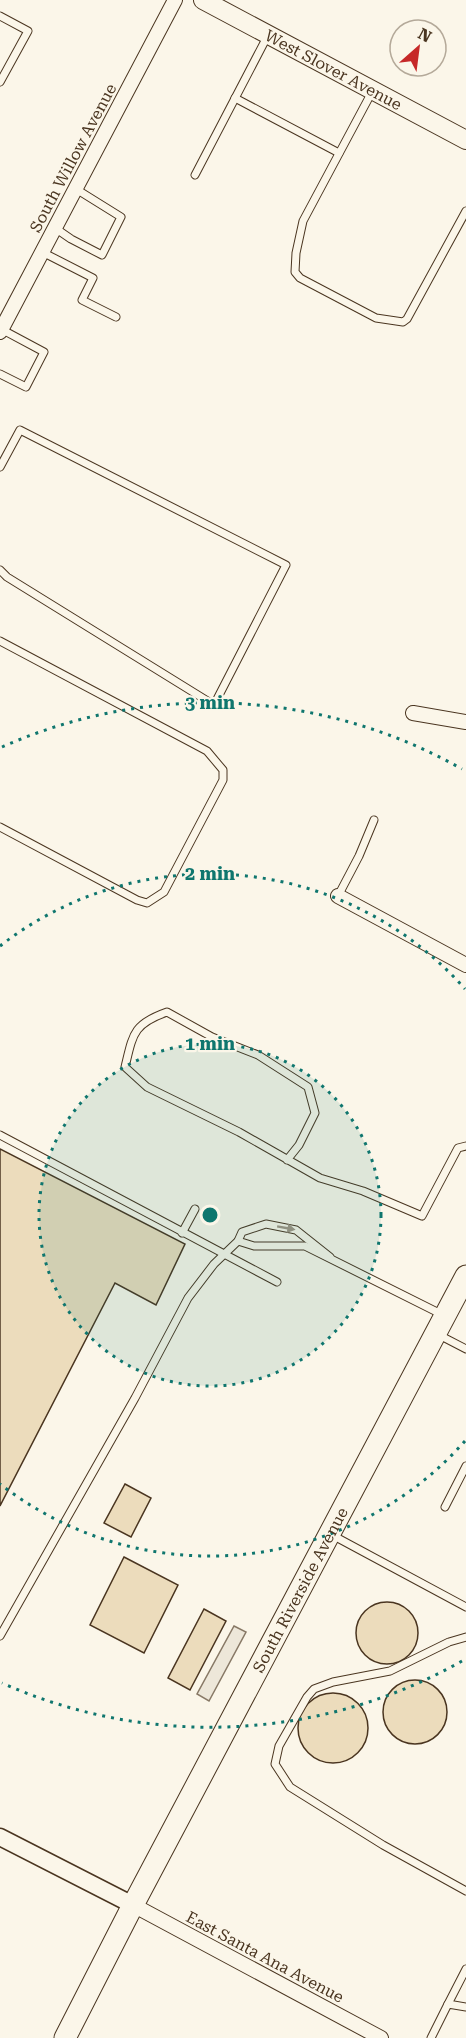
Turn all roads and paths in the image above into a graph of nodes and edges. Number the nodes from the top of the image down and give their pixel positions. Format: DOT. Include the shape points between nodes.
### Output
graph roads {
  1 [pos="175,0"];
  2 [pos="203,0"];
  3 [pos="0,16"];
  4 [pos="269,35"];
  5 [pos="0,82"];
  6 [pos="372,90"];
  7 [pos="235,98"];
  8 [pos="466,140"];
  9 [pos="339,153"];
  10 [pos="195,174"];
  11 [pos="76,189"];
  12 [pos="466,211"];
  13 [pos="55,228"];
  14 [pos="42,252"];
  15 [pos="116,317"];
  16 [pos="1,331"];
  17 [pos="0,374"];
  18 [pos="0,467"];
  19 [pos="0,570"];
  20 [pos="0,641"];
  21 [pos="412,713"];
  22 [pos="466,722"];
  23 [pos="374,820"];
  24 [pos="0,826"];
  25 [pos="338,896"];
  26 [pos="466,965"];
  27 [pos="0,1135"];
  28 [pos="466,1146"];
  29 [pos="287,1160"];
  30 [pos="195,1209"];
  31 [pos="182,1233"];
  32 [pos="238,1241"];
  33 [pos="224,1254"];
  34 [pos="330,1257"];
  35 [pos="466,1276"];
  36 [pos="276,1281"];
  37 [pos="440,1325"];
  38 [pos="466,1349"];
  39 [pos="466,1466"];
  40 [pos="445,1507"];
  41 [pos="330,1533"];
  42 [pos="466,1607"];
  43 [pos="0,1636"];
  44 [pos="466,1637"];
  45 [pos="0,1837"];
  46 [pos="466,1891"];
  47 [pos="133,1905"];
  48 [pos="466,1969"];
  49 [pos="448,2004"];
  50 [pos="466,2007"];
  51 [pos="65,2038"];
  52 [pos="381,2038"];
  53 [pos="431,2038"];
  1 -- 11 [label="street, South Willow Avenue"];
  2 -- 4 [label="main road, West Slover Avenue"];
  3 -- 5 [label="lane" via="28,31"];
  4 -- 6 [label="main road, West Slover Avenue"];
  4 -- 7 [label="lane"];
  6 -- 8 [label="main road, West Slover Avenue"];
  6 -- 9 [label="lane"];
  7 -- 9 [label="lane"];
  7 -- 10 [label="lane"];
  9 -- 12 [label="lane" via="303,221 295,272 376,318 403,322 407,319"];
  11 -- 13 [label="street, South Willow Avenue"];
  11 -- 13 [label="lane" via="121,217 102,255"];
  13 -- 14 [label="street, South Willow Avenue"];
  14 -- 15 [label="lane" via="93,278 82,300"];
  14 -- 16 [label="street, South Willow Avenue"];
  16 -- 17 [label="lane" via="44,352 26,387"];
  18 -- 19 [label="lane" via="20,430 286,565 214,705"];
  20 -- 24 [label="lane" via="207,751 223,770 223,780 164,892 147,903"];
  21 -- 22 [label="street"];
  23 -- 25 [label="lane"];
  25 -- 26 [label="street"];
  27 -- 31 [label="lane"];
  28 -- 29 [label="lane" via="458,1148 422,1216 320,1178"];
  29 -- 29 [label="lane" via="147,1087 125,1066 133,1035 148,1018 167,1012 212,1037 258,1054 308,1087 315,1113"];
  30 -- 31 [label="lane"];
  31 -- 33 [label="lane"];
  32 -- 33 [label="lane"];
  32 -- 34 [label="lane" via="254,1246 304,1245"];
  32 -- 34 [label="lane, one-way" via="242,1232 267,1224 296,1230"];
  33 -- 36 [label="lane"];
  33 -- 43 [label="lane" via="188,1298"];
  34 -- 37 [label="lane"];
  35 -- 37 [label="main road, South Riverside Avenue"];
  37 -- 38 [label="lane"];
  37 -- 41 [label="main road, South Riverside Avenue"];
  39 -- 40 [label="lane"];
  41 -- 42 [label="lane"];
  41 -- 47 [label="main road, South Riverside Avenue"];
  44 -- 46 [label="lane" via="390,1671 314,1689 279,1746 275,1764 290,1787"];
  45 -- 47 [label="street"];
  47 -- 51 [label="main road, South Riverside Avenue"];
  47 -- 52 [label="street, East Santa Ana Avenue"];
  48 -- 49 [label="lane"];
  49 -- 50 [label="lane"];
  49 -- 53 [label="lane"];
}
